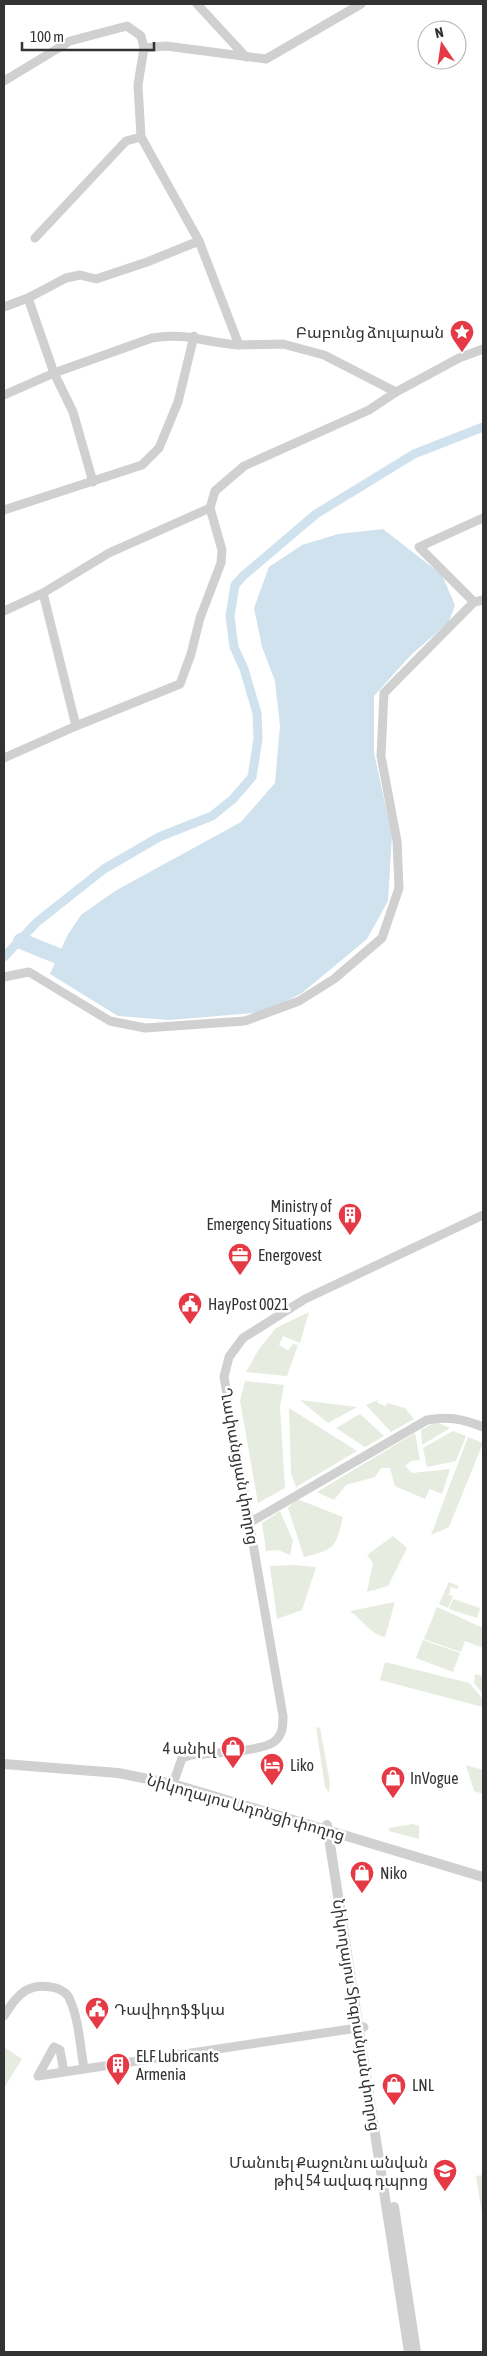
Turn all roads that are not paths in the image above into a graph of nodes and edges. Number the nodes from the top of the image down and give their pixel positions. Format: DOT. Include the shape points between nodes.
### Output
graph roads {
  1 [pos="197,4"];
  2 [pos="361,4"];
  3 [pos="144,48"];
  4 [pos="246,57"];
  5 [pos="4,81"];
  6 [pos="141,137"];
  7 [pos="35,238"];
  8 [pos="199,241"];
  9 [pos="28,298"];
  10 [pos="4,307"];
  11 [pos="194,336"];
  12 [pos="239,345"];
  13 [pos="483,349"];
  14 [pos="54,373"];
  15 [pos="396,392"];
  16 [pos="4,395"];
  17 [pos="94,482"];
  18 [pos="210,508"];
  19 [pos="4,510"];
  20 [pos="483,518"];
  21 [pos="44,593"];
  22 [pos="479,601"];
  23 [pos="4,611"];
  24 [pos="76,726"];
  25 [pos="4,758"];
  26 [pos="4,976"];
  27 [pos="483,1215"];
  28 [pos="483,1427"];
  29 [pos="249,1523"];
  30 [pos="4,1760"];
  31 [pos="4,1764"];
  32 [pos="173,1782"];
  33 [pos="330,1828"];
  34 [pos="483,1872"];
  35 [pos="483,1877"];
  36 [pos="4,2016"];
  37 [pos="361,2028"];
  38 [pos="84,2068"];
  39 [pos="64,2072"];
  40 [pos="409,2352"];
  41 [pos="416,2352"];
  1 -- 4 [label="street"];
  2 -- 4 [label="street" via="266,59"];
  3 -- 4 [label="street" via="166,46"];
  3 -- 5 [label="street" via="141,36 127,26 70,41"];
  3 -- 6 [label="street" via="138,85"];
  6 -- 7 [label="street" via="126,142"];
  6 -- 8 [label="street"];
  8 -- 9 [label="street" via="104,276 66,278"];
  8 -- 12 [label="street"];
  9 -- 10 [label="street"];
  9 -- 14 [label="street"];
  11 -- 12 [label="street" via="219,344"];
  11 -- 14 [label="street" via="152,338"];
  11 -- 17 [label="street" via="178,402 159,448 142,465"];
  12 -- 15 [label="street" via="283,344 324,355"];
  13 -- 15 [label="street" via="459,358"];
  14 -- 16 [label="street"];
  14 -- 17 [label="street" via="74,412"];
  15 -- 18 [label="street" via="369,410 244,466 215,491"];
  17 -- 19 [label="street"];
  18 -- 21 [label="street" via="109,553"];
  18 -- 24 [label="street" via="222,550 221,563 180,684"];
  20 -- 22 [label="street" via="419,546"];
  21 -- 23 [label="street"];
  21 -- 24 [label="street"];
  22 -- 26 [label="street" via="384,693 381,756 397,841 399,888 382,938 334,979 298,1001 245,1021 145,1028 110,1021 29,972"];
  24 -- 25 [label="street"];
  27 -- 29 [label="street, Ղափանցյան փողոց" via="305,1299 243,1338 229,1357 224,1376"];
  28 -- 29 [label="street" via="463,1419 445,1417 428,1420"];
  29 -- 32 [label="street, Ղափանցյան փողոց" via="283,1730 275,1741 264,1747 182,1758"];
  30 -- 32 [label="street, Նիկողայոս Ադոնցի փողոց" via="120,1768"];
  31 -- 32 [label="street, Նիկողայոս Ադոնցի փողոց" via="118,1773"];
  32 -- 33 [label="street, Նիկողայոս Ադոնցի փողոց"];
  33 -- 34 [label="street, Նիկողայոս Ադոնցի փողոց"];
  33 -- 35 [label="street, Նիկողայոս Ադոնցի փողոց"];
  33 -- 37 [label="street, Նիկողայոս Տիգրանյան փողոց"];
  36 -- 38 [label="street" via="24,1990 37,1985 62,1990 70,1998"];
  37 -- 38 [label="street"];
  37 -- 40 [label="street, Նիկողայոս Տիգրանյան փողոց"];
  37 -- 41 [label="street, Նիկողայոս Տիգրանյան փողոց"];
  38 -- 39 [label="street"];
}
